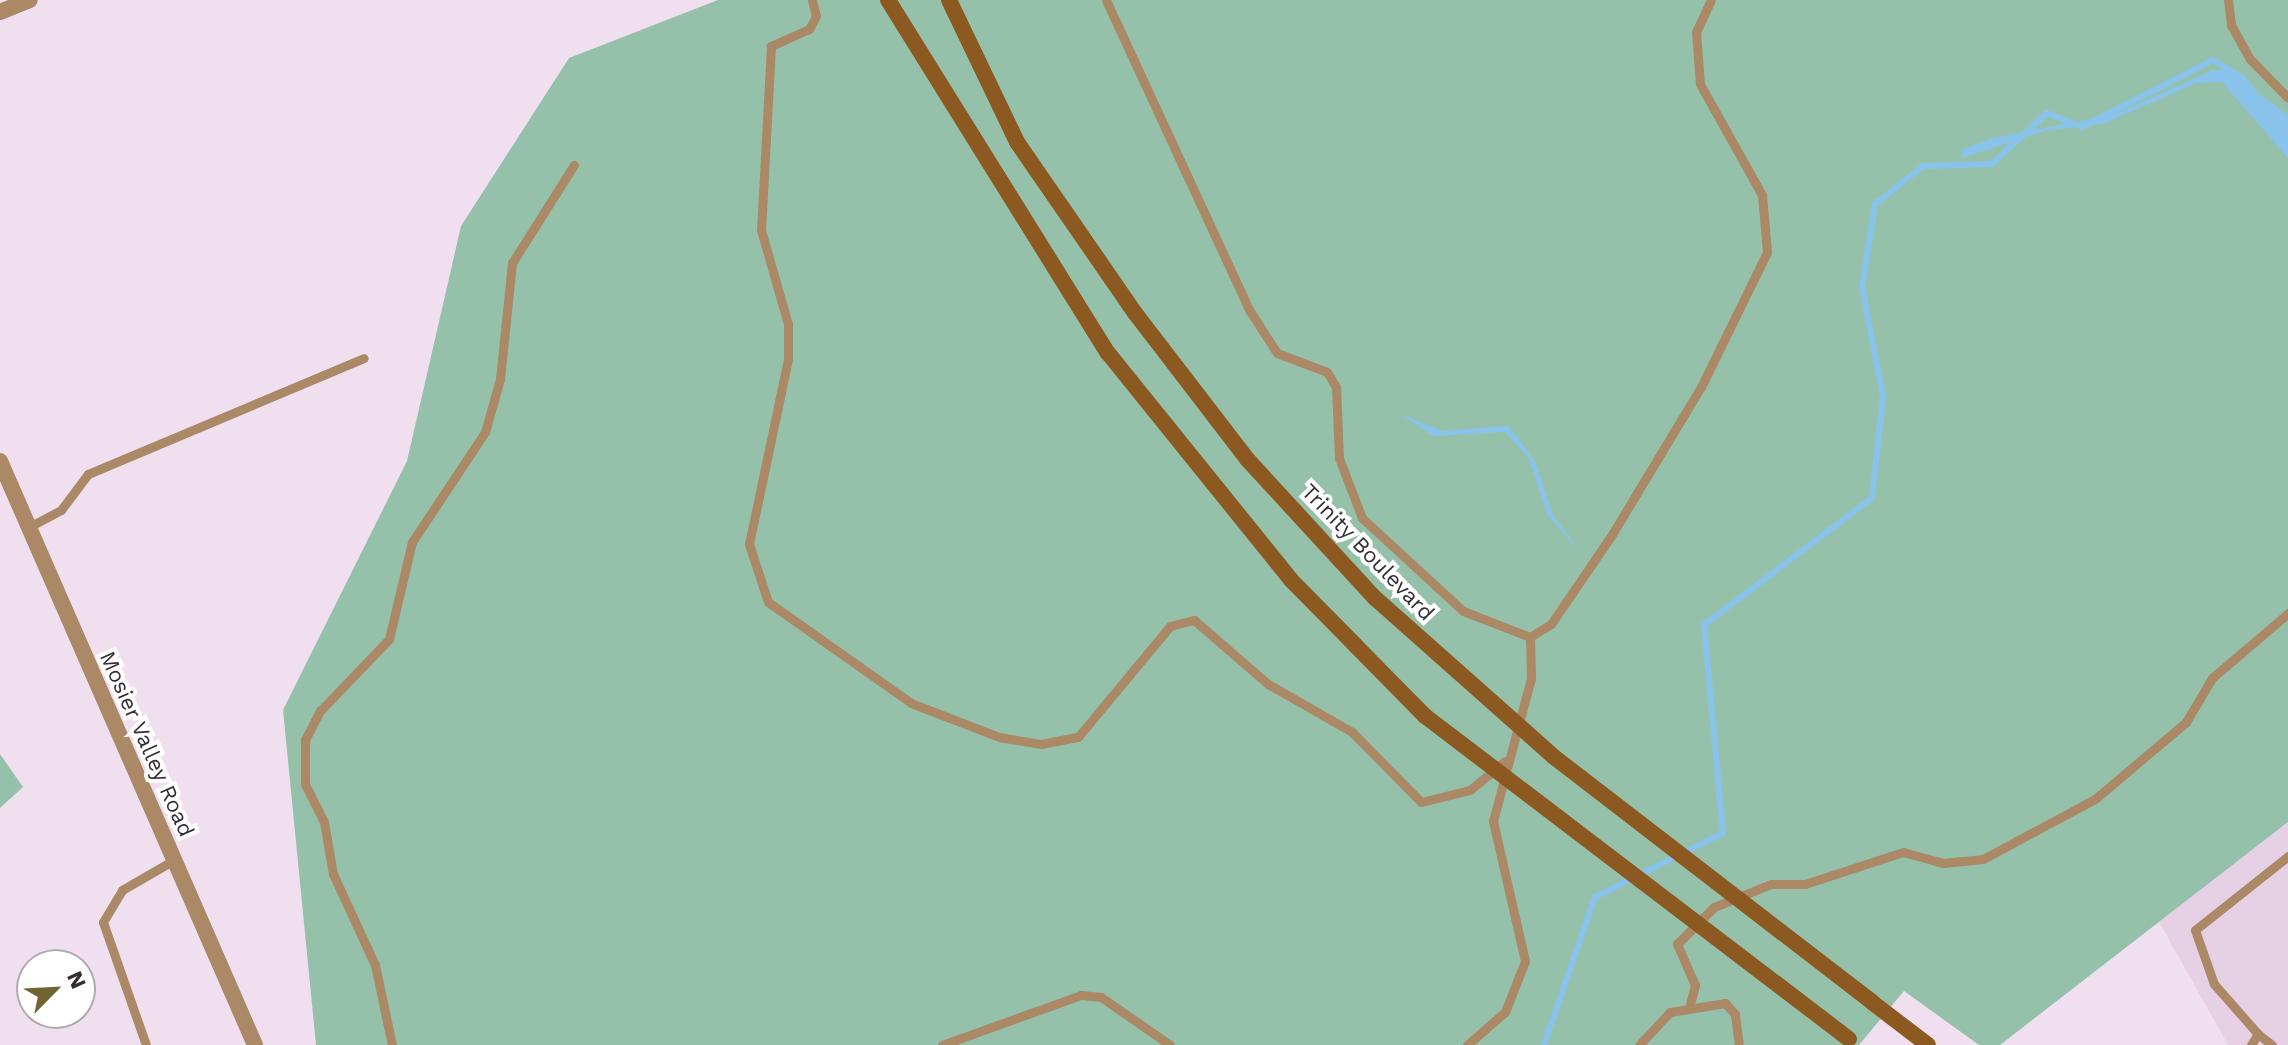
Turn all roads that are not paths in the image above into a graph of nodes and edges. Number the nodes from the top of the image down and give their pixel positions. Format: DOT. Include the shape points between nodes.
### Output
graph roads {
  1 [pos="30,0"];
  2 [pos="812,0"];
  3 [pos="888,0"];
  4 [pos="949,0"];
  5 [pos="1106,0"];
  6 [pos="1711,0"];
  7 [pos="2228,0"];
  8 [pos="0,12"];
  9 [pos="2288,98"];
  10 [pos="574,165"];
  11 [pos="364,358"];
  12 [pos="0,461"];
  13 [pos="29,527"];
  14 [pos="2288,613"];
  15 [pos="1530,637"];
  16 [pos="1505,761"];
  17 [pos="2288,856"];
  18 [pos="174,860"];
  19 [pos="1690,1004"];
  20 [pos="2258,1034"];
  21 [pos="1853,1042"];
  22 [pos="146,1045"];
  23 [pos="255,1045"];
  24 [pos="392,1045"];
  25 [pos="942,1045"];
  26 [pos="1170,1045"];
  27 [pos="1467,1045"];
  28 [pos="1639,1045"];
  29 [pos="1739,1045"];
  30 [pos="1928,1045"];
  31 [pos="2251,1045"];
  32 [pos="2272,1045"];
  1 -- 8 [label="street"];
  2 -- 16 [label="lane" via="816,16 809,29 771,46 761,230 788,324 788,359 749,544 768,602 911,703 999,737 1041,744 1078,737 1170,626 1194,620 1268,684 1352,732 1421,802 1470,790"];
  3 -- 21 [label="main road, bridge" via="1108,353 1291,580 1425,716"];
  4 -- 30 [label="main road, Trinity Boulevard, bridge" via="1017,142 1135,313 1247,459 1375,598 1554,757"];
  5 -- 15 [label="lane" via="1250,311 1277,353 1327,372 1336,387 1339,458 1362,518 1463,611"];
  6 -- 15 [label="lane" via="1696,32 1700,84 1762,195 1767,252 1701,387 1611,536 1551,624"];
  7 -- 9 [label="lane" via="2231,25 2250,59"];
  10 -- 24 [label="lane" via="512,263 500,379 485,432 412,542 389,639 355,682 320,711 305,740 305,784 324,822 333,874 375,965"];
  11 -- 13 [label="lane" via="88,474 61,510"];
  12 -- 13 [label="street, Mosier Valley Road"];
  13 -- 18 [label="street, Mosier Valley Road"];
  14 -- 19 [label="lane" via="2212,678 2186,722 2095,799 1983,859 1943,863 1903,852 1820,880 1771,884 1714,907 1677,944 1695,985"];
  15 -- 16 [label="lane" via="1531,678"];
  16 -- 27 [label="lane" via="1493,821 1525,961 1505,1012"];
  17 -- 20 [label="lane" via="2195,930 2214,984"];
  18 -- 22 [label="lane" via="122,890 103,922"];
  18 -- 23 [label="street, Mosier Valley Road"];
  19 -- 28 [label="lane" via="1670,1012"];
  19 -- 29 [label="lane" via="1725,1003 1735,1014"];
  20 -- 31 [label="lane"];
  20 -- 32 [label="lane"];
  25 -- 26 [label="lane" via="1081,995 1101,997"];
}
